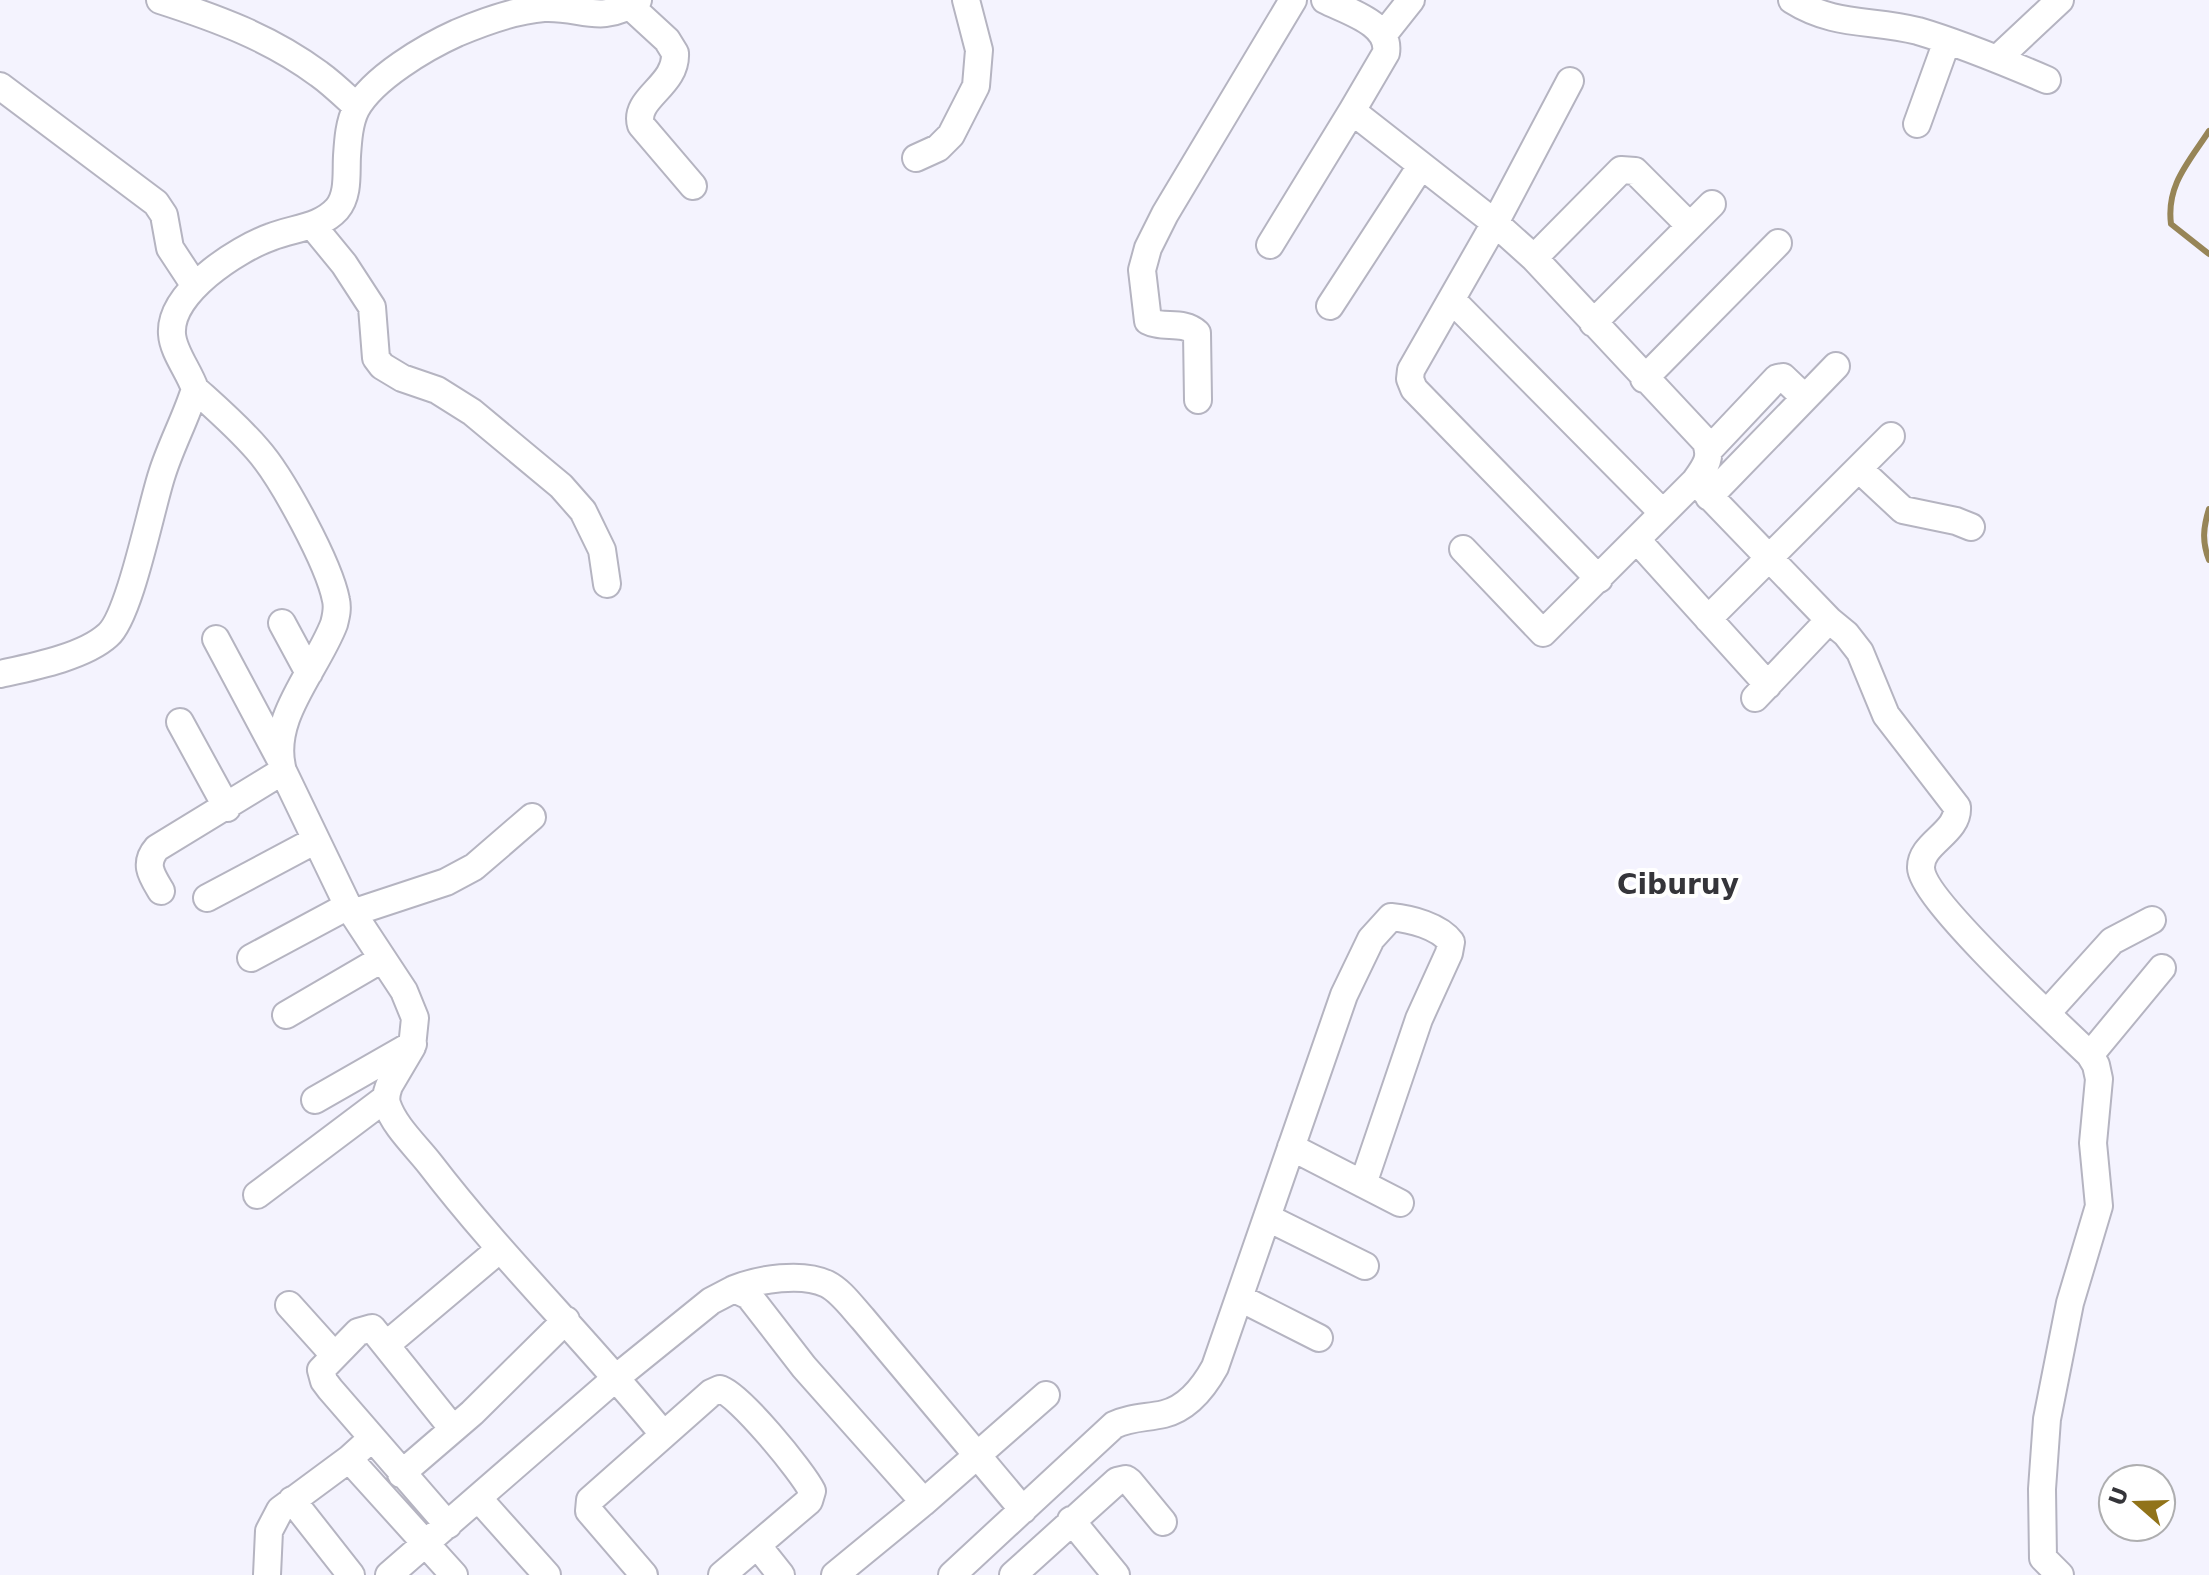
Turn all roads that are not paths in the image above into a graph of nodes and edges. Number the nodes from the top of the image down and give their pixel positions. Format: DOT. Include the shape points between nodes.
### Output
graph roads {
  1 [pos="160,0"];
  2 [pos="966,0"];
  3 [pos="1293,0"];
  4 [pos="1325,0"];
  5 [pos="1411,0"];
  6 [pos="1792,0"];
  7 [pos="2060,0"];
  8 [pos="634,3"];
  9 [pos="1384,34"];
  10 [pos="1947,41"];
  11 [pos="1997,59"];
  12 [pos="2047,80"];
  13 [pos="1570,81"];
  14 [pos="0,86"];
  15 [pos="357,107"];
  16 [pos="1352,111"];
  17 [pos="1917,124"];
  18 [pos="916,158"];
  19 [pos="1421,166"];
  20 [pos="693,186"];
  21 [pos="1712,204"];
  22 [pos="1495,223"];
  23 [pos="312,225"];
  24 [pos="1690,226"];
  25 [pos="1778,243"];
  26 [pos="1270,245"];
  27 [pos="1534,258"];
  28 [pos="195,286"];
  29 [pos="1452,300"];
  30 [pos="1330,306"];
  31 [pos="1593,323"];
  32 [pos="1836,366"];
  33 [pos="1644,379"];
  34 [pos="195,389"];
  35 [pos="1805,398"];
  36 [pos="1198,400"];
  37 [pos="1891,436"];
  38 [pos="1709,450"];
  39 [pos="1859,469"];
  40 [pos="1702,489"];
  41 [pos="1662,512"];
  42 [pos="1971,527"];
  43 [pos="1637,540"];
  44 [pos="1463,549"];
  45 [pos="1769,558"];
  46 [pos="1599,579"];
  47 [pos="607,584"];
  48 [pos="1708,619"];
  49 [pos="1829,620"];
  50 [pos="282,623"];
  51 [pos="216,639"];
  52 [pos="309,673"];
  53 [pos="0,674"];
  54 [pos="180,722"];
  55 [pos="281,764"];
  56 [pos="227,808"];
  57 [pos="532,817"];
  58 [pos="316,840"];
  59 [pos="161,891"];
  60 [pos="207,898"];
  61 [pos="350,910"];
  62 [pos="2152,920"];
  63 [pos="251,958"];
  64 [pos="382,959"];
  65 [pos="2162,968"];
  66 [pos="2047,1013"];
  67 [pos="286,1015"];
  68 [pos="413,1044"];
  69 [pos="2090,1055"];
  70 [pos="386,1098"];
  71 [pos="315,1100"];
  72 [pos="1291,1147"];
  73 [pos="1363,1184"];
  74 [pos="257,1195"];
  75 [pos="1400,1203"];
  76 [pos="1268,1218"];
  77 [pos="500,1249"];
  78 [pos="1365,1266"];
  79 [pos="734,1289"];
  80 [pos="1240,1298"];
  81 [pos="289,1305"];
  82 [pos="566,1320"];
  83 [pos="1319,1338"];
  84 [pos="386,1345"];
  85 [pos="334,1355"];
  86 [pos="617,1377"];
  87 [pos="1046,1395"];
  88 [pos="453,1429"];
  89 [pos="663,1434"];
  90 [pos="371,1439"];
  91 [pos="976,1454"];
  92 [pos="349,1459"];
  93 [pos="401,1474"];
  94 [pos="479,1499"];
  95 [pos="292,1500"];
  96 [pos="924,1502"];
  97 [pos="1023,1510"];
  98 [pos="1071,1520"];
  99 [pos="1163,1522"];
  100 [pos="448,1525"];
  101 [pos="423,1544"];
  102 [pos="758,1546"];
  103 [pos="963,1571"];
  104 [pos="1018,1573"];
  105 [pos="267,1575"];
  106 [pos="351,1575"];
  107 [pos="389,1575"];
  108 [pos="454,1575"];
  109 [pos="547,1575"];
  110 [pos="644,1575"];
  111 [pos="722,1575"];
  112 [pos="781,1575"];
  113 [pos="835,1575"];
  114 [pos="1116,1575"];
  115 [pos="2060,1575"];
  1 -- 15 [label="street" via="223,20 281,49"];
  2 -- 18 [label="street" via="979,50 976,86 951,135"];
  3 -- 36 [label="street" via="1143,259 1148,321 1188,326 1197,333"];
  4 -- 9 [label="street"];
  5 -- 9 [label="street"];
  6 -- 10 [label="street" via="1826,17"];
  7 -- 11 [label="street"];
  8 -- 15 [label="street" via="603,14 541,9 457,33 397,68"];
  8 -- 20 [label="street" via="675,53 671,75 642,108 639,119"];
  9 -- 16 [label="street" via="1386,53"];
  10 -- 11 [label="street"];
  10 -- 17 [label="street"];
  11 -- 12 [label="street"];
  13 -- 22 [label="street"];
  14 -- 28 [label="street" via="156,203 164,215 170,248"];
  15 -- 23 [label="street" via="344,196 335,211"];
  16 -- 19 [label="street"];
  16 -- 26 [label="street"];
  19 -- 22 [label="street"];
  19 -- 30 [label="street"];
  21 -- 24 [label="street"];
  22 -- 27 [label="street"];
  22 -- 29 [label="street"];
  23 -- 28 [label="street" via="257,243"];
  23 -- 47 [label="street" via="372,307 376,358 382,366 472,412 561,486 583,511 602,550"];
  24 -- 27 [label="street" via="1635,171 1621,170"];
  24 -- 31 [label="street"];
  25 -- 33 [label="street"];
  27 -- 31 [label="street"];
  28 -- 34 [label="street" via="180,303 172,334"];
  29 -- 41 [label="street"];
  29 -- 46 [label="street" via="1411,370 1414,389"];
  31 -- 33 [label="street"];
  32 -- 35 [label="street"];
  33 -- 38 [label="street"];
  34 -- 52 [label="street" via="265,458 332,585 337,615"];
  34 -- 53 [label="street" via="162,472 115,629 89,647"];
  35 -- 38 [label="street" via="1790,381 1777,378"];
  35 -- 40 [label="street"];
  37 -- 39 [label="street"];
  38 -- 40 [label="street"];
  39 -- 42 [label="street" via="1903,510"];
  39 -- 45 [label="street"];
  40 -- 41 [label="street"];
  40 -- 45 [label="street"];
  41 -- 43 [label="street"];
  43 -- 46 [label="street"];
  43 -- 48 [label="street"];
  44 -- 46 [label="street" via="1540,632"];
  45 -- 48 [label="street"];
  45 -- 49 [label="street"];
  48 -- 49 [label="street" via="1762,692"];
  49 -- 66 [label="street" via="1860,652 1886,715 1957,807 1956,819 1925,855 1922,874 1982,951"];
  50 -- 52 [label="street"];
  51 -- 55 [label="street"];
  52 -- 55 [label="street" via="281,731"];
  54 -- 56 [label="street"];
  55 -- 56 [label="street"];
  55 -- 58 [label="street"];
  56 -- 59 [label="street" via="153,852 149,866"];
  57 -- 61 [label="street" via="460,875"];
  58 -- 60 [label="street"];
  58 -- 61 [label="street"];
  61 -- 63 [label="street"];
  61 -- 64 [label="street"];
  62 -- 66 [label="street" via="2112,941"];
  64 -- 67 [label="street"];
  64 -- 68 [label="street" via="411,1006"];
  65 -- 69 [label="street"];
  66 -- 69 [label="street"];
  68 -- 70 [label="street"];
  68 -- 71 [label="street"];
  69 -- 115 [label="street" via="2099,1079 2093,1143 2099,1206 2070,1303 2047,1419 2042,1489 2043,1558"];
  70 -- 74 [label="street"];
  70 -- 77 [label="street" via="407,1135"];
  72 -- 73 [label="street"];
  72 -- 73 [label="street" via="1344,995 1371,939 1391,917 1444,932 1451,942 1449,953 1419,1019"];
  72 -- 76 [label="street"];
  73 -- 75 [label="street"];
  76 -- 78 [label="street"];
  76 -- 80 [label="street"];
  77 -- 82 [label="street"];
  77 -- 84 [label="street"];
  79 -- 86 [label="street" via="711,1301"];
  79 -- 91 [label="street" via="797,1279 835,1289"];
  79 -- 96 [label="street" via="749,1296 804,1367"];
  80 -- 83 [label="street"];
  80 -- 97 [label="street" via="1215,1367 1196,1395 1175,1410 1114,1425"];
  81 -- 85 [label="street"];
  82 -- 86 [label="street"];
  82 -- 88 [label="street"];
  84 -- 85 [label="street" via="367,1328"];
  84 -- 88 [label="street"];
  85 -- 90 [label="street" via="321,1370 324,1381"];
  86 -- 89 [label="street"];
  86 -- 94 [label="street"];
  87 -- 91 [label="street"];
  88 -- 93 [label="street"];
  89 -- 102 [label="street" via="711,1393 724,1389 778,1445 812,1493"];
  89 -- 110 [label="street" via="589,1502 592,1515"];
  90 -- 92 [label="street"];
  90 -- 93 [label="street"];
  91 -- 96 [label="street"];
  91 -- 97 [label="street"];
  92 -- 95 [label="street"];
  92 -- 101 [label="street"];
  93 -- 100 [label="street"];
  94 -- 100 [label="street"];
  94 -- 109 [label="street"];
  95 -- 105 [label="street" via="269,1531"];
  95 -- 106 [label="street"];
  96 -- 113 [label="street"];
  97 -- 103 [label="street"];
  98 -- 99 [label="street" via="1126,1479"];
  98 -- 104 [label="street"];
  98 -- 114 [label="street"];
  100 -- 101 [label="street"];
  101 -- 107 [label="street"];
  101 -- 108 [label="street"];
  102 -- 111 [label="street"];
  102 -- 112 [label="street"];
}
